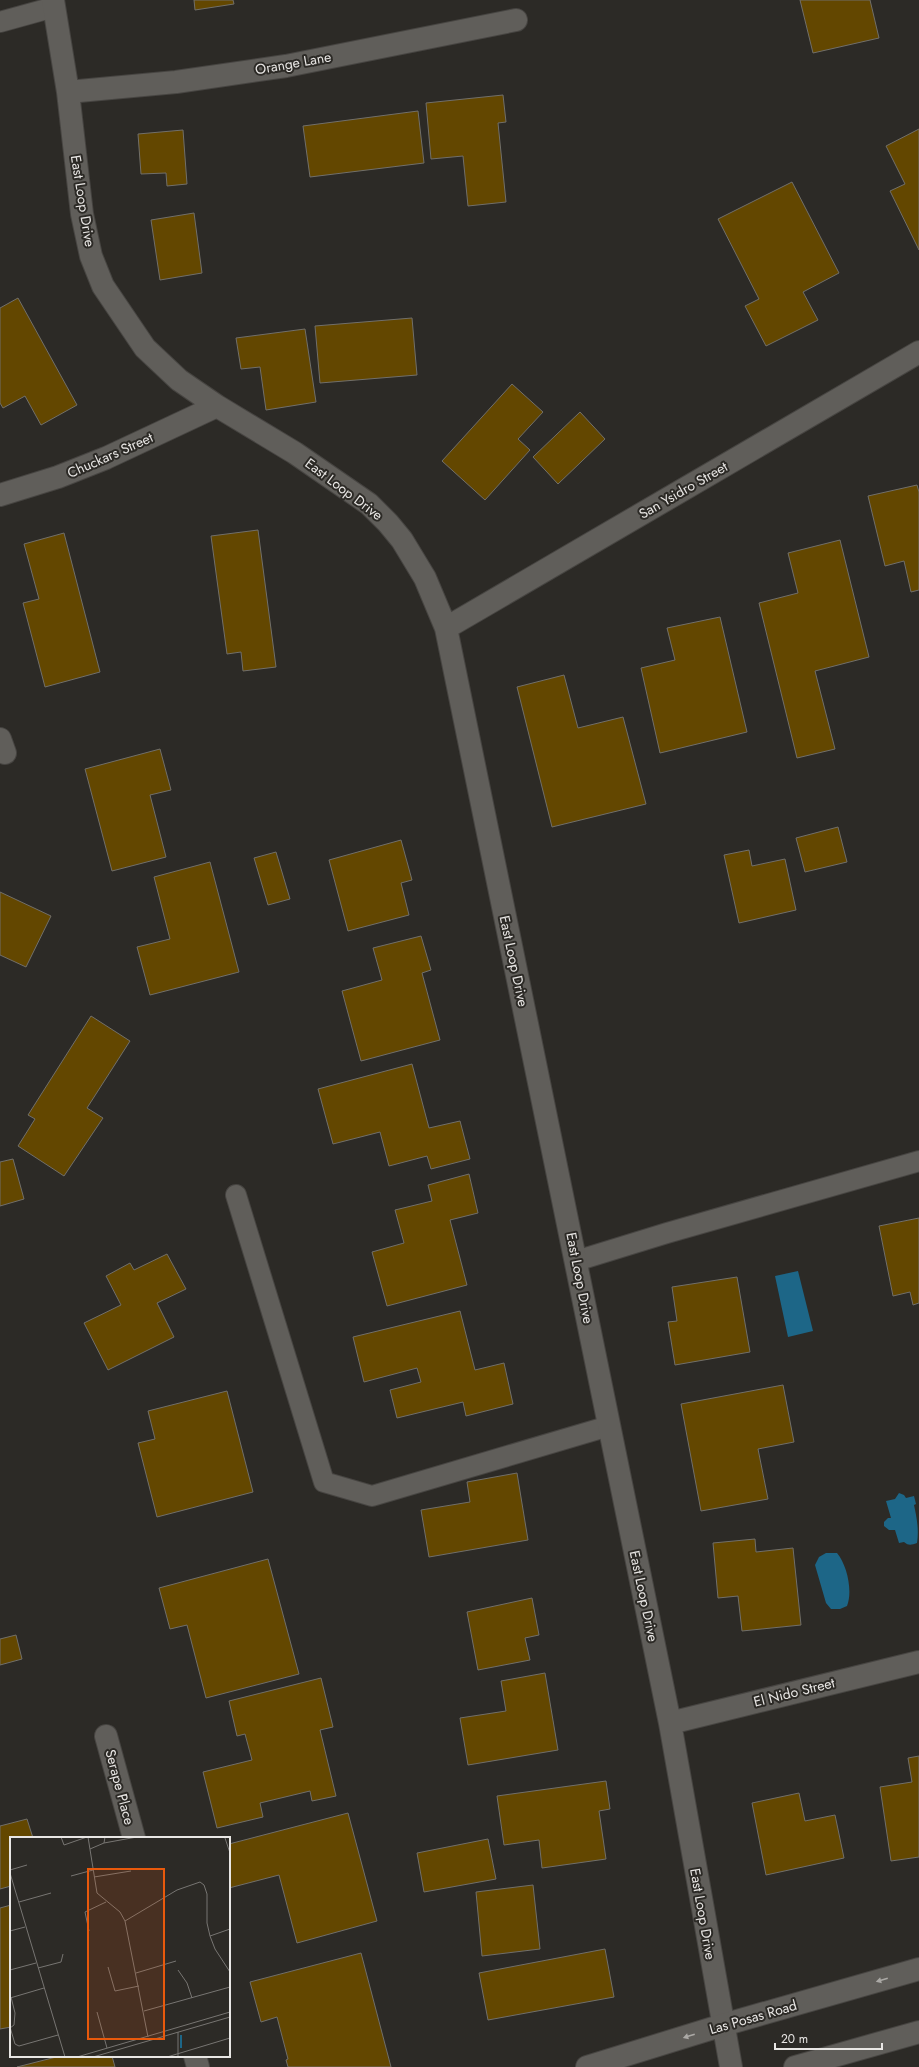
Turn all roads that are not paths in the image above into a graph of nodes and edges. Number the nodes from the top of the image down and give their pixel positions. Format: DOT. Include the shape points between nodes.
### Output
graph roads {
  1 [pos="54,3"];
  2 [pos="516,20"];
  3 [pos="0,22"];
  4 [pos="68,92"];
  5 [pos="919,352"];
  6 [pos="217,406"];
  7 [pos="0,495"];
  8 [pos="446,628"];
  9 [pos="919,1161"];
  10 [pos="236,1195"];
  11 [pos="576,1261"];
  12 [pos="609,1426"];
  13 [pos="919,1662"];
  14 [pos="670,1722"];
  15 [pos="106,1736"];
  16 [pos="134,1837"];
  17 [pos="919,1969"];
  18 [pos="723,2025"];
  19 [pos="919,2032"];
  20 [pos="195,2057"];
  21 [pos="198,2067"];
  22 [pos="587,2067"];
  23 [pos="731,2067"];
  24 [pos="795,2067"];
  1 -- 3 [label="lane"];
  1 -- 4 [label="street, East Loop Drive"];
  2 -- 4 [label="street, Orange Lane" via="286,66 176,82"];
  4 -- 6 [label="street, East Loop Drive" via="82,214 92,256 103,286 145,348 179,380"];
  5 -- 8 [label="street, San Ysidro Street"];
  6 -- 7 [label="street, Chuckars Street" via="106,458 58,477"];
  6 -- 8 [label="street, East Loop Drive" via="295,453 368,504 388,523 402,540 425,578"];
  8 -- 11 [label="street, East Loop Drive"];
  9 -- 11 [label="lane"];
  10 -- 12 [label="lane" via="324,1482 372,1496"];
  11 -- 12 [label="street, East Loop Drive"];
  12 -- 14 [label="street, East Loop Drive"];
  13 -- 14 [label="street, El Nido Street"];
  14 -- 18 [label="street, East Loop Drive"];
  15 -- 16 [label="street, Serape Place"];
  17 -- 18 [label="street, Las Posas Road, one-way"];
  18 -- 22 [label="street, Las Posas Road, one-way"];
  18 -- 23 [label="street, East Loop Drive"];
  19 -- 24 [label="street"];
  20 -- 21 [label="street"];
}
